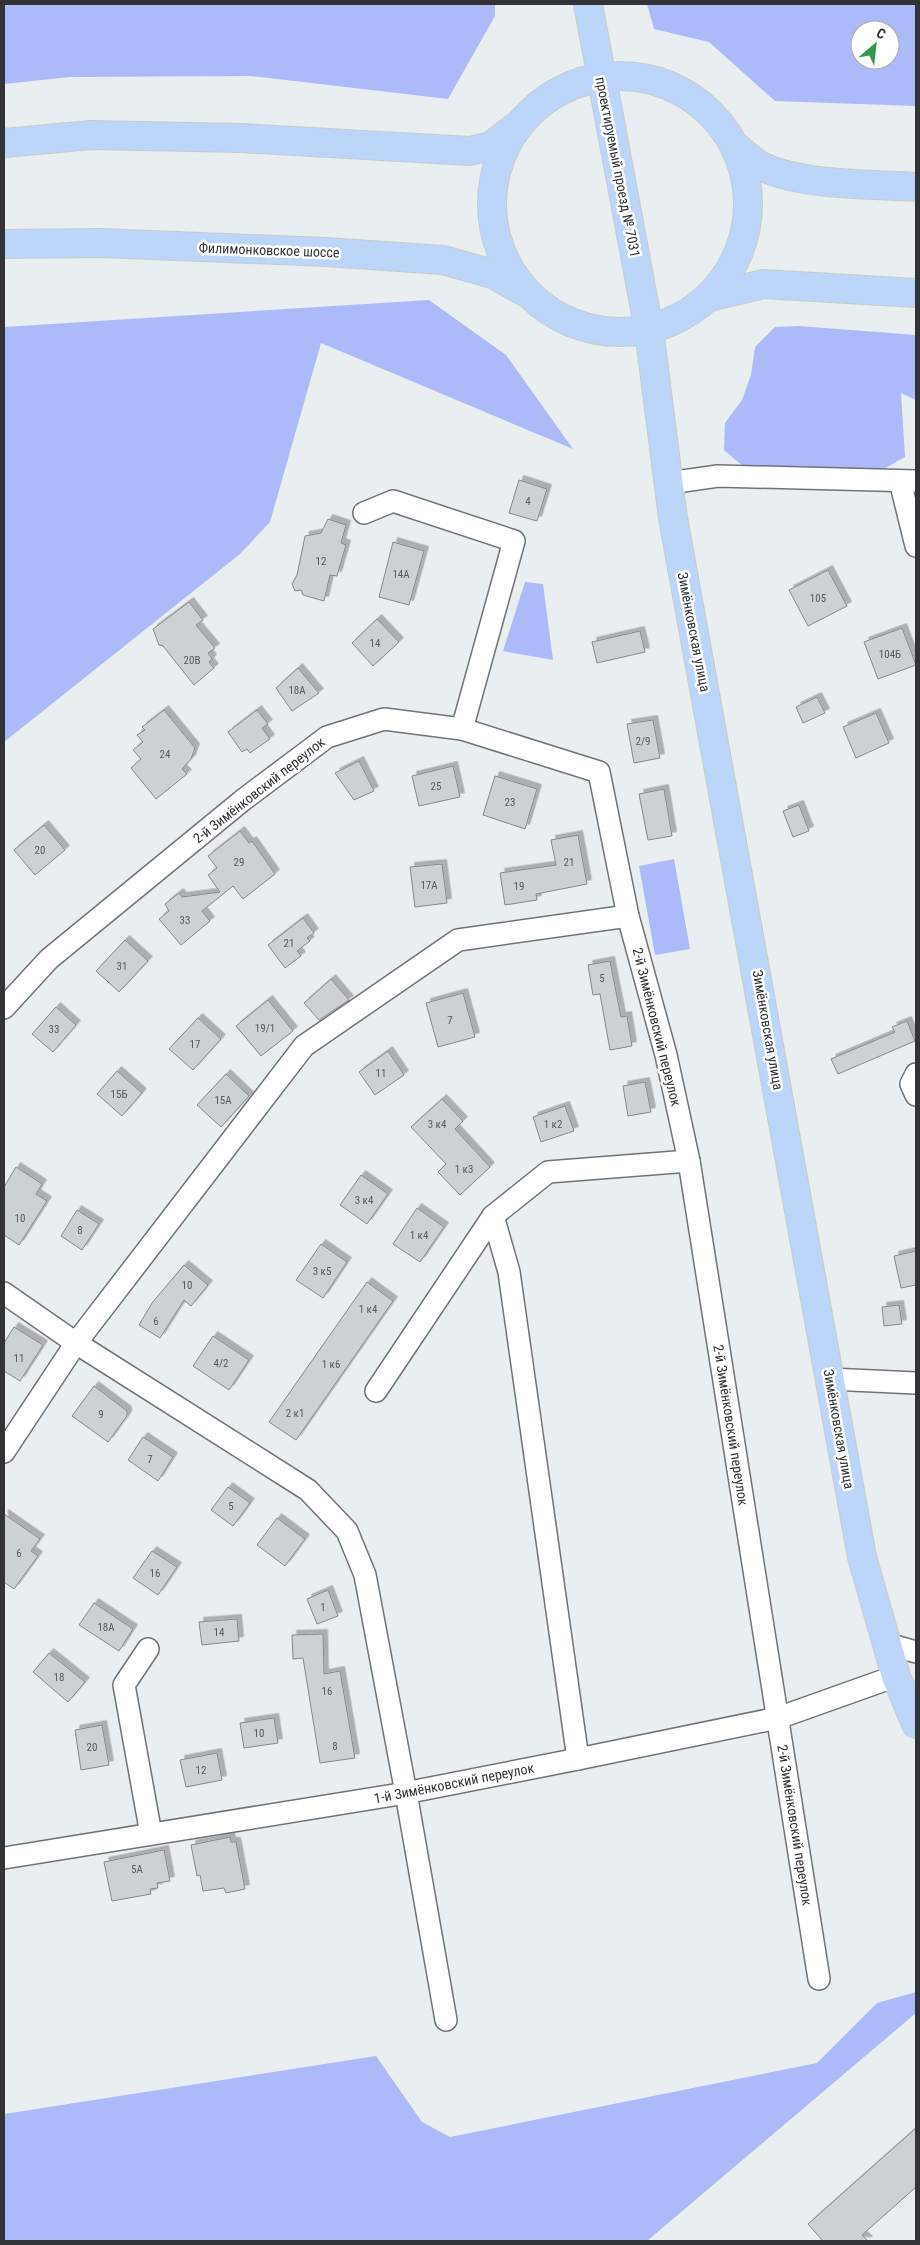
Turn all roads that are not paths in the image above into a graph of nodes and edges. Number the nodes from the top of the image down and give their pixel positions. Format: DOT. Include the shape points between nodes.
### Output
graph roads {
  1 [pos="588,4"];
  2 [pos="601,77"];
  3 [pos="519,124"];
  4 [pos="4,143"];
  5 [pos="735,146"];
  6 [pos="916,188"];
  7 [pos="4,244"];
  8 [pos="916,293"];
  9 [pos="528,294"];
  10 [pos="710,297"];
  11 [pos="649,330"];
  12 [pos="908,481"];
  13 [pos="669,483"];
  14 [pos="364,513"];
  15 [pos="916,546"];
  16 [pos="462,729"];
  17 [pos="628,916"];
  18 [pos="4,1008"];
  19 [pos="916,1074"];
  20 [pos="916,1095"];
  21 [pos="689,1161"];
  22 [pos="493,1216"];
  23 [pos="4,1293"];
  24 [pos="76,1343"];
  25 [pos="830,1379"];
  26 [pos="916,1383"];
  27 [pos="376,1391"];
  28 [pos="4,1452"];
  29 [pos="888,1644"];
  30 [pos="148,1649"];
  31 [pos="916,1652"];
  32 [pos="896,1676"];
  33 [pos="778,1718"];
  34 [pos="916,1724"];
  35 [pos="578,1760"];
  36 [pos="406,1793"];
  37 [pos="151,1834"];
  38 [pos="4,1858"];
  39 [pos="819,1978"];
  40 [pos="446,2020"];
  1 -- 2 [label="main road, проектируемый проезд № 7031"];
  2 -- 3 [label="main road, Филимонковское шоссе" via="557,92"];
  2 -- 5 [label="main road, Филимонковское шоссе" via="637,77 671,86 714,116"];
  2 -- 11 [label="main road, проектируемый проезд № 7031"];
  3 -- 4 [label="main road, Филимонковское шоссе" via="491,146 470,151 241,138 91,135"];
  3 -- 9 [label="main road, Филимонковское шоссе" via="498,165 492,210 499,246"];
  5 -- 6 [label="main road, Филимонковское шоссе" via="760,165 785,175"];
  5 -- 10 [label="main road, Филимонковское шоссе" via="747,180 749,217 740,252"];
  7 -- 9 [label="main road, Филимонковское шоссе" via="121,244 443,260 493,274"];
  8 -- 10 [label="main road, Филимонковское шоссе" via="763,284"];
  9 -- 11 [label="main road, Филимонковское шоссе" via="558,316 593,330 630,333"];
  10 -- 11 [label="main road, Филимонковское шоссе" via="682,317"];
  11 -- 13 [label="main road, Зимёнковская улица"];
  12 -- 13 [label="street" via="718,476"];
  12 -- 15 [label="street"];
  13 -- 25 [label="main road, Зимёнковская улица"];
  14 -- 16 [label="street" via="393,501 514,541"];
  16 -- 17 [label="street, 2-й Зимёнковский переулок" via="599,772"];
  16 -- 18 [label="street, 2-й Зимёнковский переулок" via="384,719 327,737 243,800 49,959"];
  17 -- 21 [label="street, 2-й Зимёнковский переулок" via="666,1055"];
  17 -- 24 [label="street" via="458,940 304,1046"];
  19 -- 20 [label="street" via="911,1084"];
  21 -- 22 [label="street" via="548,1172"];
  21 -- 33 [label="street, 2-й Зимёнковский переулок"];
  22 -- 27 [label="street"];
  22 -- 35 [label="street" via="509,1272"];
  23 -- 24 [label="street"];
  24 -- 28 [label="street"];
  24 -- 36 [label="street" via="308,1490 347,1531 365,1575"];
  25 -- 26 [label="street"];
  25 -- 29 [label="main road, Зимёнковская улица" via="862,1557"];
  29 -- 31 [label="street"];
  29 -- 32 [label="main road, Зимёнковская улица"];
  30 -- 37 [label="street" via="124,1685"];
  32 -- 33 [label="street, 1-й Зимёнковский переулок"];
  32 -- 34 [label="main road, Зимёнковская улица"];
  33 -- 35 [label="street, 1-й Зимёнковский переулок"];
  33 -- 39 [label="street, 2-й Зимёнковский переулок"];
  35 -- 36 [label="street, 1-й Зимёнковский переулок"];
  36 -- 37 [label="street, 1-й Зимёнковский переулок"];
  36 -- 40 [label="street"];
  37 -- 38 [label="street, 1-й Зимёнковский переулок"];
}
